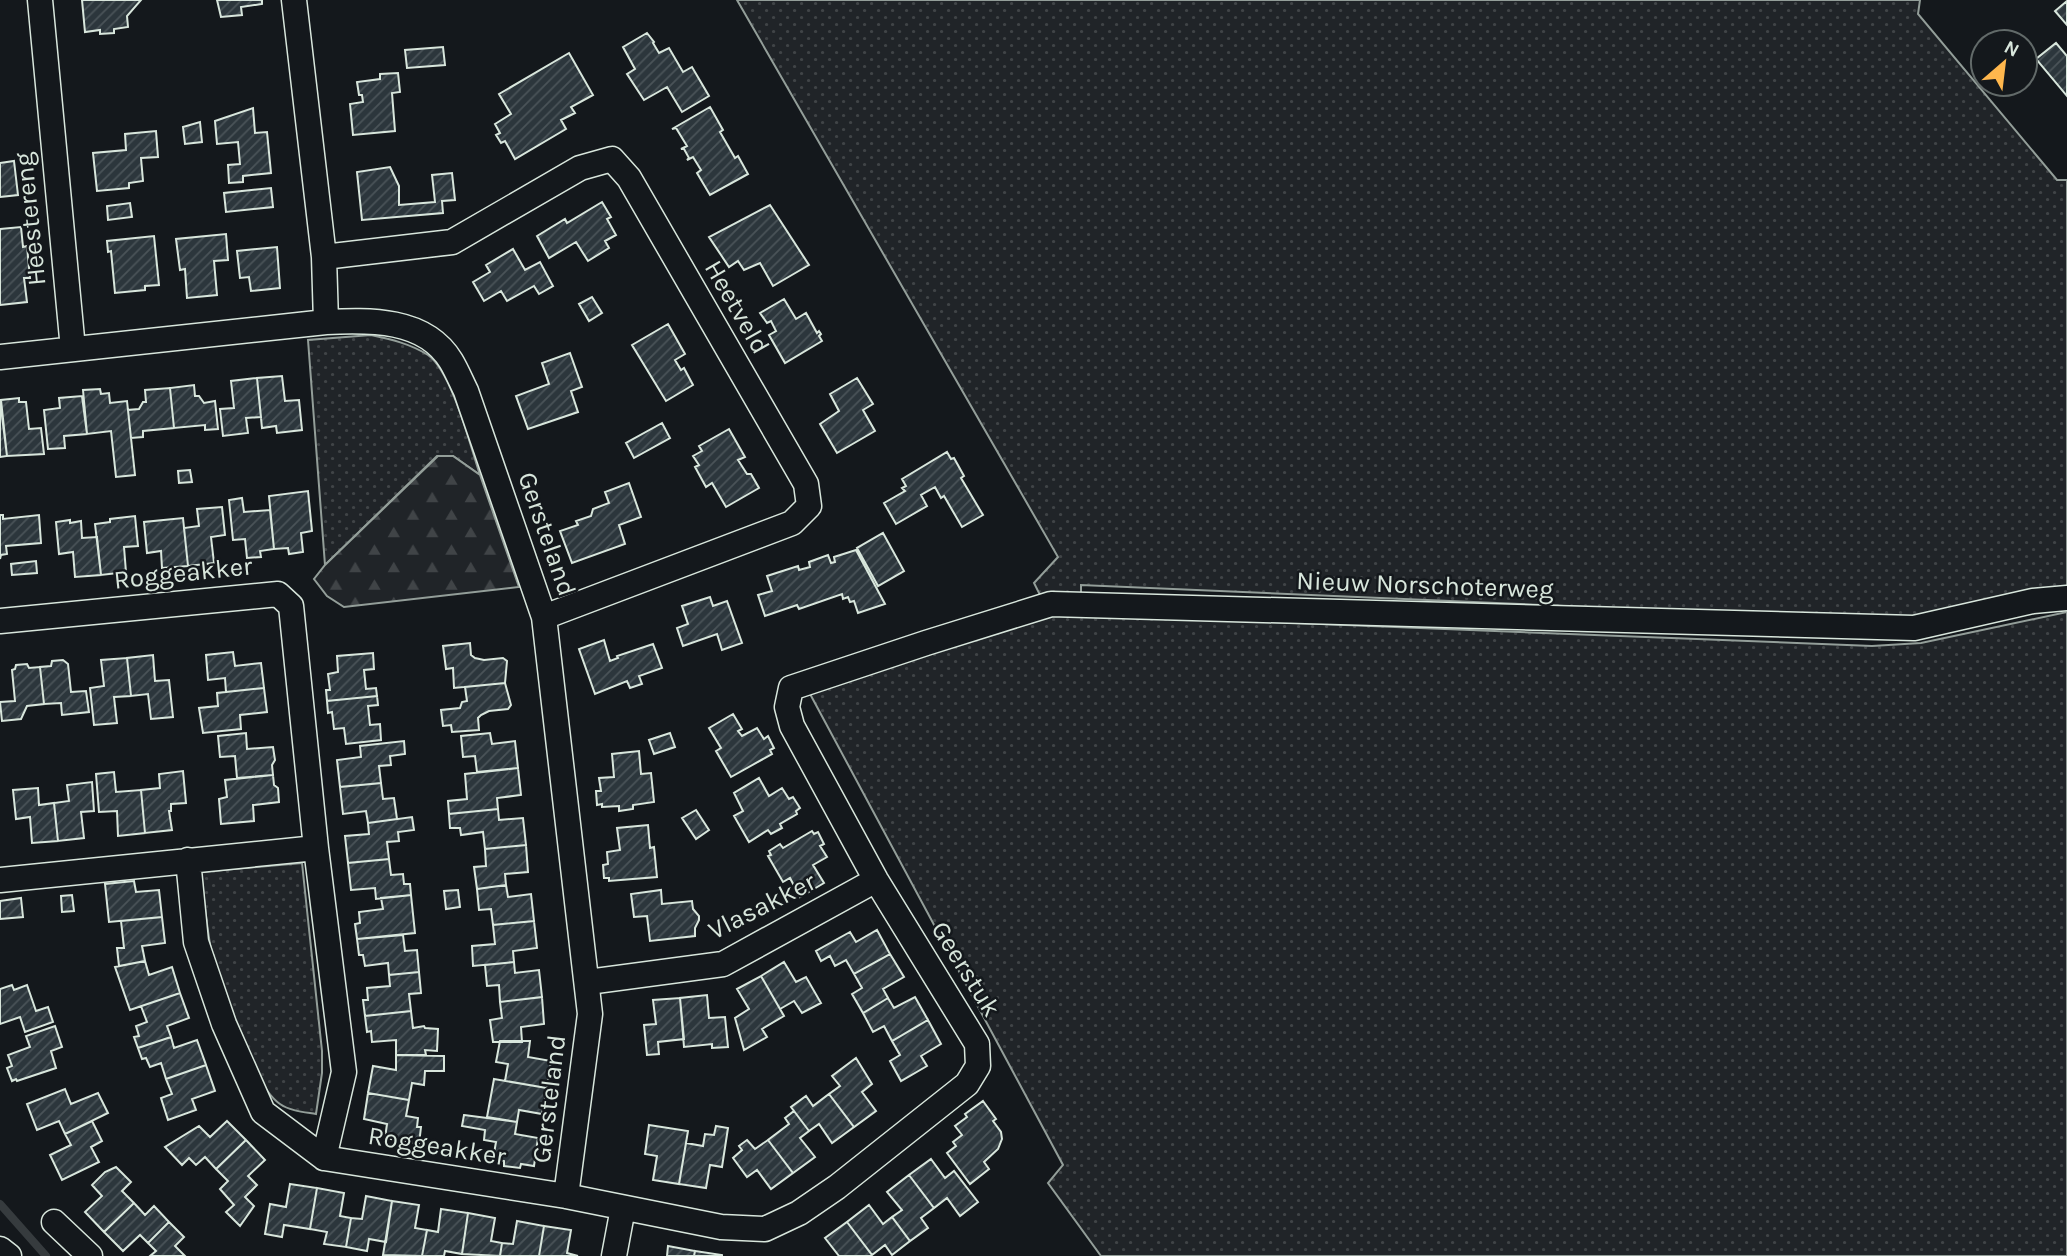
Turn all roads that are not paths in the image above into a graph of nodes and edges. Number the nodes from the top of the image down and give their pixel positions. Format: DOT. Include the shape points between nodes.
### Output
graph roads {
  1 [pos="40,0"];
  2 [pos="294,0"];
  3 [pos="324,257"];
  4 [pos="326,322"];
  5 [pos="73,349"];
  6 [pos="0,357"];
  7 [pos="2067,598"];
  8 [pos="544,617"];
  9 [pos="0,621"];
  10 [pos="791,688"];
  11 [pos="316,848"];
  12 [pos="188,860"];
  13 [pos="0,880"];
  14 [pos="876,880"];
  15 [pos="588,982"];
  16 [pos="324,1158"];
  17 [pos="566,1196"];
  18 [pos="623,1208"];
  19 [pos="54,1222"];
  20 [pos="0,1249"];
  21 [pos="9,1256"];
  22 [pos="90,1256"];
  23 [pos="614,1256"];
  1 -- 5 [label="street, Heestereng"];
  2 -- 3 [label="street"];
  3 -- 4 [label="street"];
  3 -- 8 [label="street, Heetveld" via="452,242 580,168 612,159 629,178 806,484 809,506 792,523"];
  4 -- 5 [label="street, Gersteland"];
  4 -- 8 [label="street, Gersteland" via="373,320 407,328 432,341 450,359 466,391"];
  5 -- 6 [label="street, Gersteland"];
  7 -- 10 [label="street, Nieuw Norschoterweg" via="2033,601 1914,628 1051,604"];
  8 -- 15 [label="street, Gersteland"];
  9 -- 11 [label="street, Roggeakker" via="278,594 291,606 296,639"];
  10 -- 14 [label="street, Geerstuk" via="787,707 792,726"];
  11 -- 12 [label="street"];
  11 -- 16 [label="street, Roggeakker" via="344,1072"];
  12 -- 13 [label="street"];
  12 -- 16 [label="street, Roggeakker" via="196,942 223,1024 263,1112"];
  14 -- 15 [label="street, Vlasakker" via="723,964"];
  14 -- 18 [label="street, Geerstuk" via="977,1044 978,1066 967,1084 837,1187 765,1229 721,1227"];
  15 -- 17 [label="street, Gersteland" via="590,1014"];
  16 -- 17 [label="street, Roggeakker"];
  17 -- 18 [label="street, Roggeakker"];
  18 -- 23 [label="street"];
  19 -- 22 [label="street"];
  20 -- 21 [label="street"];
}
